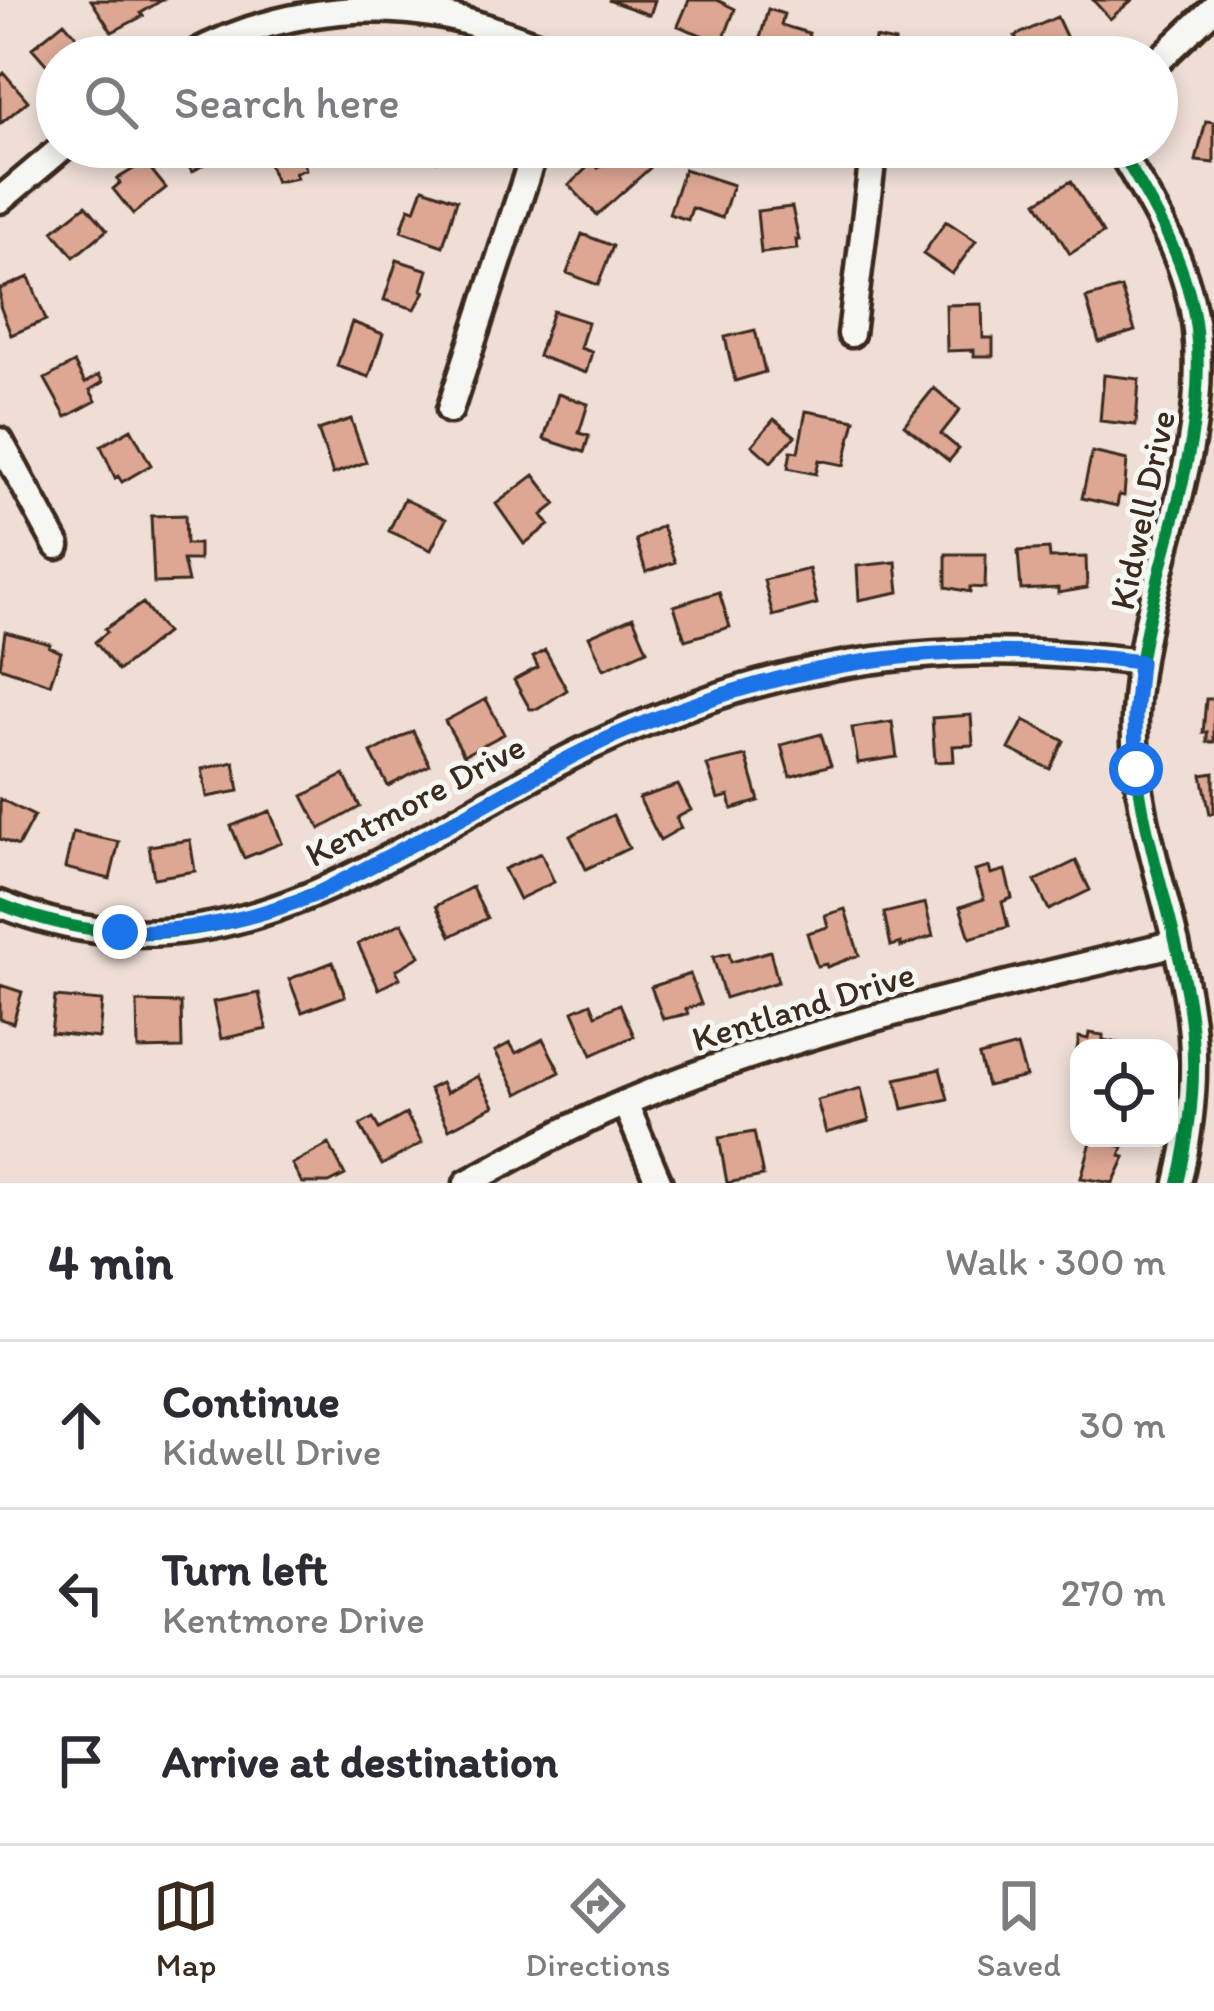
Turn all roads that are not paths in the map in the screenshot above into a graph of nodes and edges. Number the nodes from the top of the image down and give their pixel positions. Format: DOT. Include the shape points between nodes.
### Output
graph roads {
  1 [pos="319,6"];
  2 [pos="1214,8"];
  3 [pos="237,36"];
  4 [pos="506,36"];
  5 [pos="1178,42"];
  6 [pos="38,168"];
  7 [pos="529,168"];
  8 [pos="871,168"];
  9 [pos="1131,168"];
  10 [pos="0,200"];
  11 [pos="851,334"];
  12 [pos="450,410"];
  13 [pos="0,441"];
  14 [pos="58,546"];
  15 [pos="1140,662"];
  16 [pos="0,904"];
  17 [pos="1176,943"];
  18 [pos="625,1103"];
  19 [pos="467,1183"];
  20 [pos="659,1183"];
  21 [pos="1178,1183"];
  1 -- 3 [label="street"];
  1 -- 4 [label="street" via="440,15"];
  2 -- 5 [label="street"];
  6 -- 10 [label="street"];
  7 -- 12 [label="street"];
  8 -- 11 [label="street"];
  9 -- 15 [label="street, Kidwell Drive" via="1193,304 1198,389"];
  13 -- 14 [label="street"];
  15 -- 16 [label="street, Kentmore Drive" via="1066,652 937,652 772,679 614,736 319,893 227,925 120,932"];
  15 -- 17 [label="street, Kidwell Drive" via="1136,769"];
  17 -- 18 [label="street, Kentland Drive" via="892,1015"];
  17 -- 21 [label="street, Kidwell Drive" via="1192,1040"];
  18 -- 19 [label="street, Kentland Drive"];
  18 -- 20 [label="street"];
}
